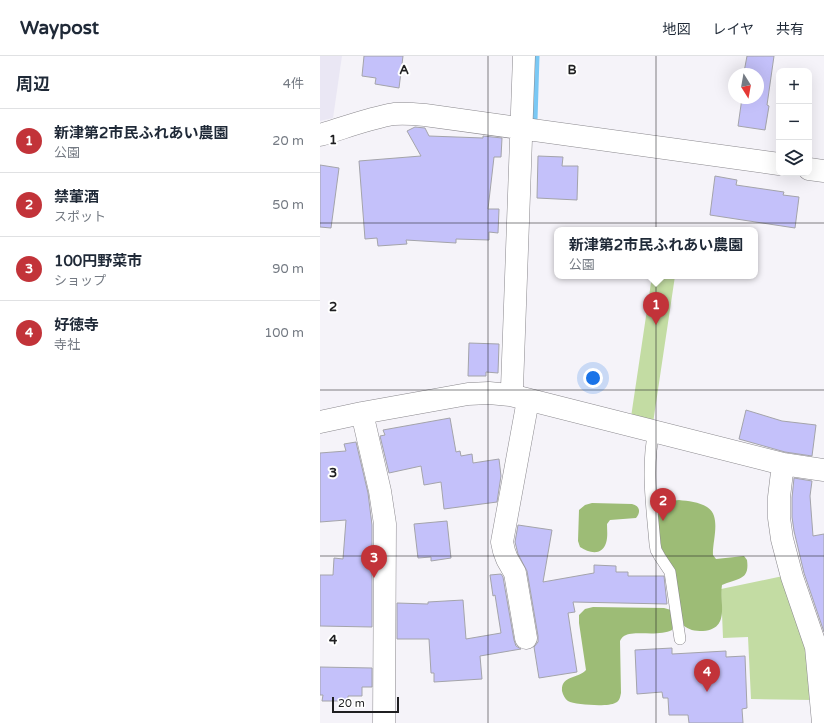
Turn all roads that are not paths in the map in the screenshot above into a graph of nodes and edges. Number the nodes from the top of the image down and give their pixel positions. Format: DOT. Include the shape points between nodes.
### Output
graph roads {
  1 [pos="524,56"];
  2 [pos="522,128"];
  3 [pos="320,135"];
  4 [pos="776,164"];
  5 [pos="812,169"];
  6 [pos="824,171"];
  7 [pos="519,398"];
  8 [pos="362,413"];
  9 [pos="320,422"];
  10 [pos="654,431"];
  11 [pos="783,464"];
  12 [pos="824,470"];
  13 [pos="526,638"];
  14 [pos="680,638"];
  15 [pos="384,723"];
  16 [pos="823,723"];
  1 -- 2 [label="street"];
  2 -- 3 [label="street" via="410,113 394,114"];
  2 -- 4 [label="street"];
  2 -- 7 [label="street" via="512,388"];
  5 -- 6 [label="street"];
  7 -- 8 [label="street" via="489,393 468,394"];
  7 -- 10 [label="street"];
  7 -- 13 [label="street" via="502,542 515,573"];
  8 -- 9 [label="street"];
  8 -- 15 [label="street" via="385,524"];
  10 -- 11 [label="street"];
  10 -- 14 [label="lane" via="650,476 655,544 670,572"];
  11 -- 12 [label="street"];
  11 -- 16 [label="street" via="779,497 782,539 816,647"];
}
